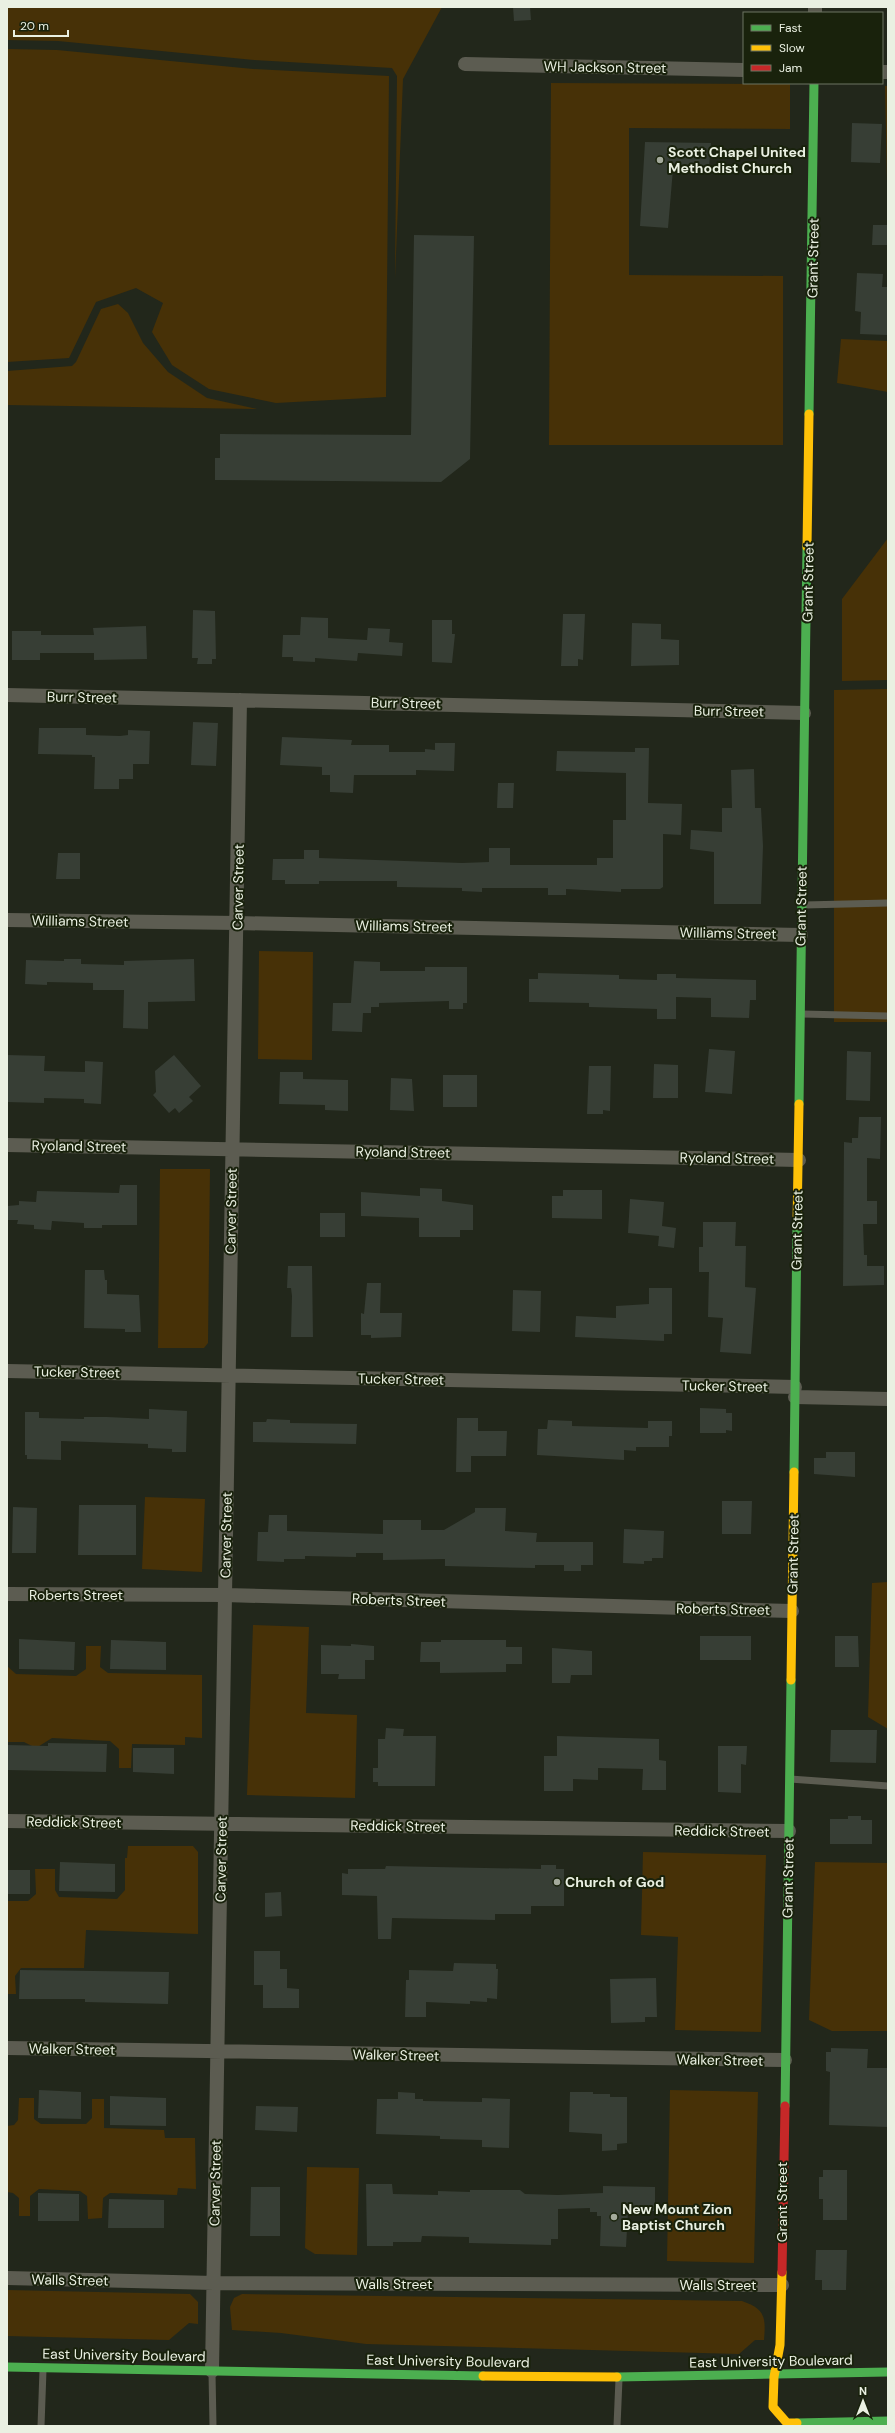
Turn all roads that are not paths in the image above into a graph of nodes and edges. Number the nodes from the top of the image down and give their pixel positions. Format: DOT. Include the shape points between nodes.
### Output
graph roads {
  1 [pos="465,64"];
  2 [pos="743,70"];
  3 [pos="814,84"];
  4 [pos="7,695"];
  5 [pos="240,700"];
  6 [pos="804,713"];
  7 [pos="888,903"];
  8 [pos="801,905"];
  9 [pos="7,920"];
  10 [pos="238,923"];
  11 [pos="801,935"];
  12 [pos="800,1014"];
  13 [pos="888,1016"];
  14 [pos="7,1145"];
  15 [pos="232,1149"];
  16 [pos="799,1160"];
  17 [pos="7,1371"];
  18 [pos="229,1376"];
  19 [pos="795,1392"];
  20 [pos="888,1399"];
  21 [pos="7,1594"];
  22 [pos="225,1595"];
  23 [pos="792,1610"];
  24 [pos="790,1779"];
  25 [pos="888,1786"];
  26 [pos="7,1821"];
  27 [pos="222,1824"];
  28 [pos="789,1831"];
  29 [pos="7,2048"];
  30 [pos="218,2051"];
  31 [pos="785,2060"];
  32 [pos="7,2278"];
  33 [pos="214,2283"];
  34 [pos="782,2285"];
  35 [pos="7,2367"];
  36 [pos="43,2368"];
  37 [pos="212,2370"];
  38 [pos="888,2372"];
  39 [pos="619,2376"];
  40 [pos="774,2376"];
  41 [pos="888,2421"];
  42 [pos="41,2426"];
  43 [pos="213,2426"];
  44 [pos="617,2426"];
  1 -- 2 [label="street, WH Jackson Street"];
  3 -- 6 [label="street, Grant Street" via="814,238"];
  4 -- 5 [label="street, Burr Street"];
  5 -- 6 [label="street, Burr Street"];
  5 -- 10 [label="street, Carver Street"];
  6 -- 8 [label="street, Grant Street"];
  7 -- 8 [label="lane"];
  8 -- 11 [label="street, Grant Street"];
  9 -- 10 [label="street, Williams Street"];
  10 -- 11 [label="street, Williams Street"];
  10 -- 15 [label="street, Carver Street"];
  11 -- 12 [label="street, Grant Street"];
  12 -- 13 [label="lane"];
  12 -- 16 [label="street, Grant Street"];
  14 -- 15 [label="street, Ryoland Street"];
  15 -- 16 [label="street, Ryoland Street"];
  15 -- 18 [label="street, Carver Street"];
  16 -- 19 [label="street, Grant Street"];
  17 -- 18 [label="street, Tucker Street"];
  18 -- 19 [label="street, Tucker Street"];
  18 -- 22 [label="street, Carver Street"];
  19 -- 20 [label="street, Tucker Street"];
  19 -- 23 [label="street, Grant Street"];
  21 -- 22 [label="street, Roberts Street"];
  22 -- 23 [label="street, Roberts Street"];
  22 -- 27 [label="street, Carver Street"];
  23 -- 24 [label="street, Grant Street"];
  24 -- 25 [label="lane"];
  24 -- 28 [label="street, Grant Street"];
  26 -- 27 [label="street, Reddick Street"];
  27 -- 28 [label="street, Reddick Street"];
  27 -- 30 [label="street, Carver Street"];
  28 -- 31 [label="street, Grant Street"];
  29 -- 30 [label="street, Walker Street"];
  30 -- 31 [label="street, Walker Street"];
  30 -- 33 [label="street, Carver Street"];
  31 -- 34 [label="street, Grant Street"];
  32 -- 33 [label="street, Walls Street"];
  33 -- 34 [label="street, Walls Street"];
  33 -- 37 [label="street, Carver Street"];
  34 -- 40 [label="street, Grant Street" via="780,2345"];
  35 -- 36 [label="street, East University Boulevard"];
  36 -- 37 [label="street, East University Boulevard"];
  36 -- 42 [label="lane"];
  37 -- 39 [label="street, East University Boulevard" via="468,2376"];
  37 -- 43 [label="lane"];
  38 -- 40 [label="street, East University Boulevard"];
  39 -- 40 [label="street, East University Boulevard"];
  39 -- 44 [label="lane"];
  40 -- 41 [label="street, Grant Street" via="773,2407 787,2423"];
}
